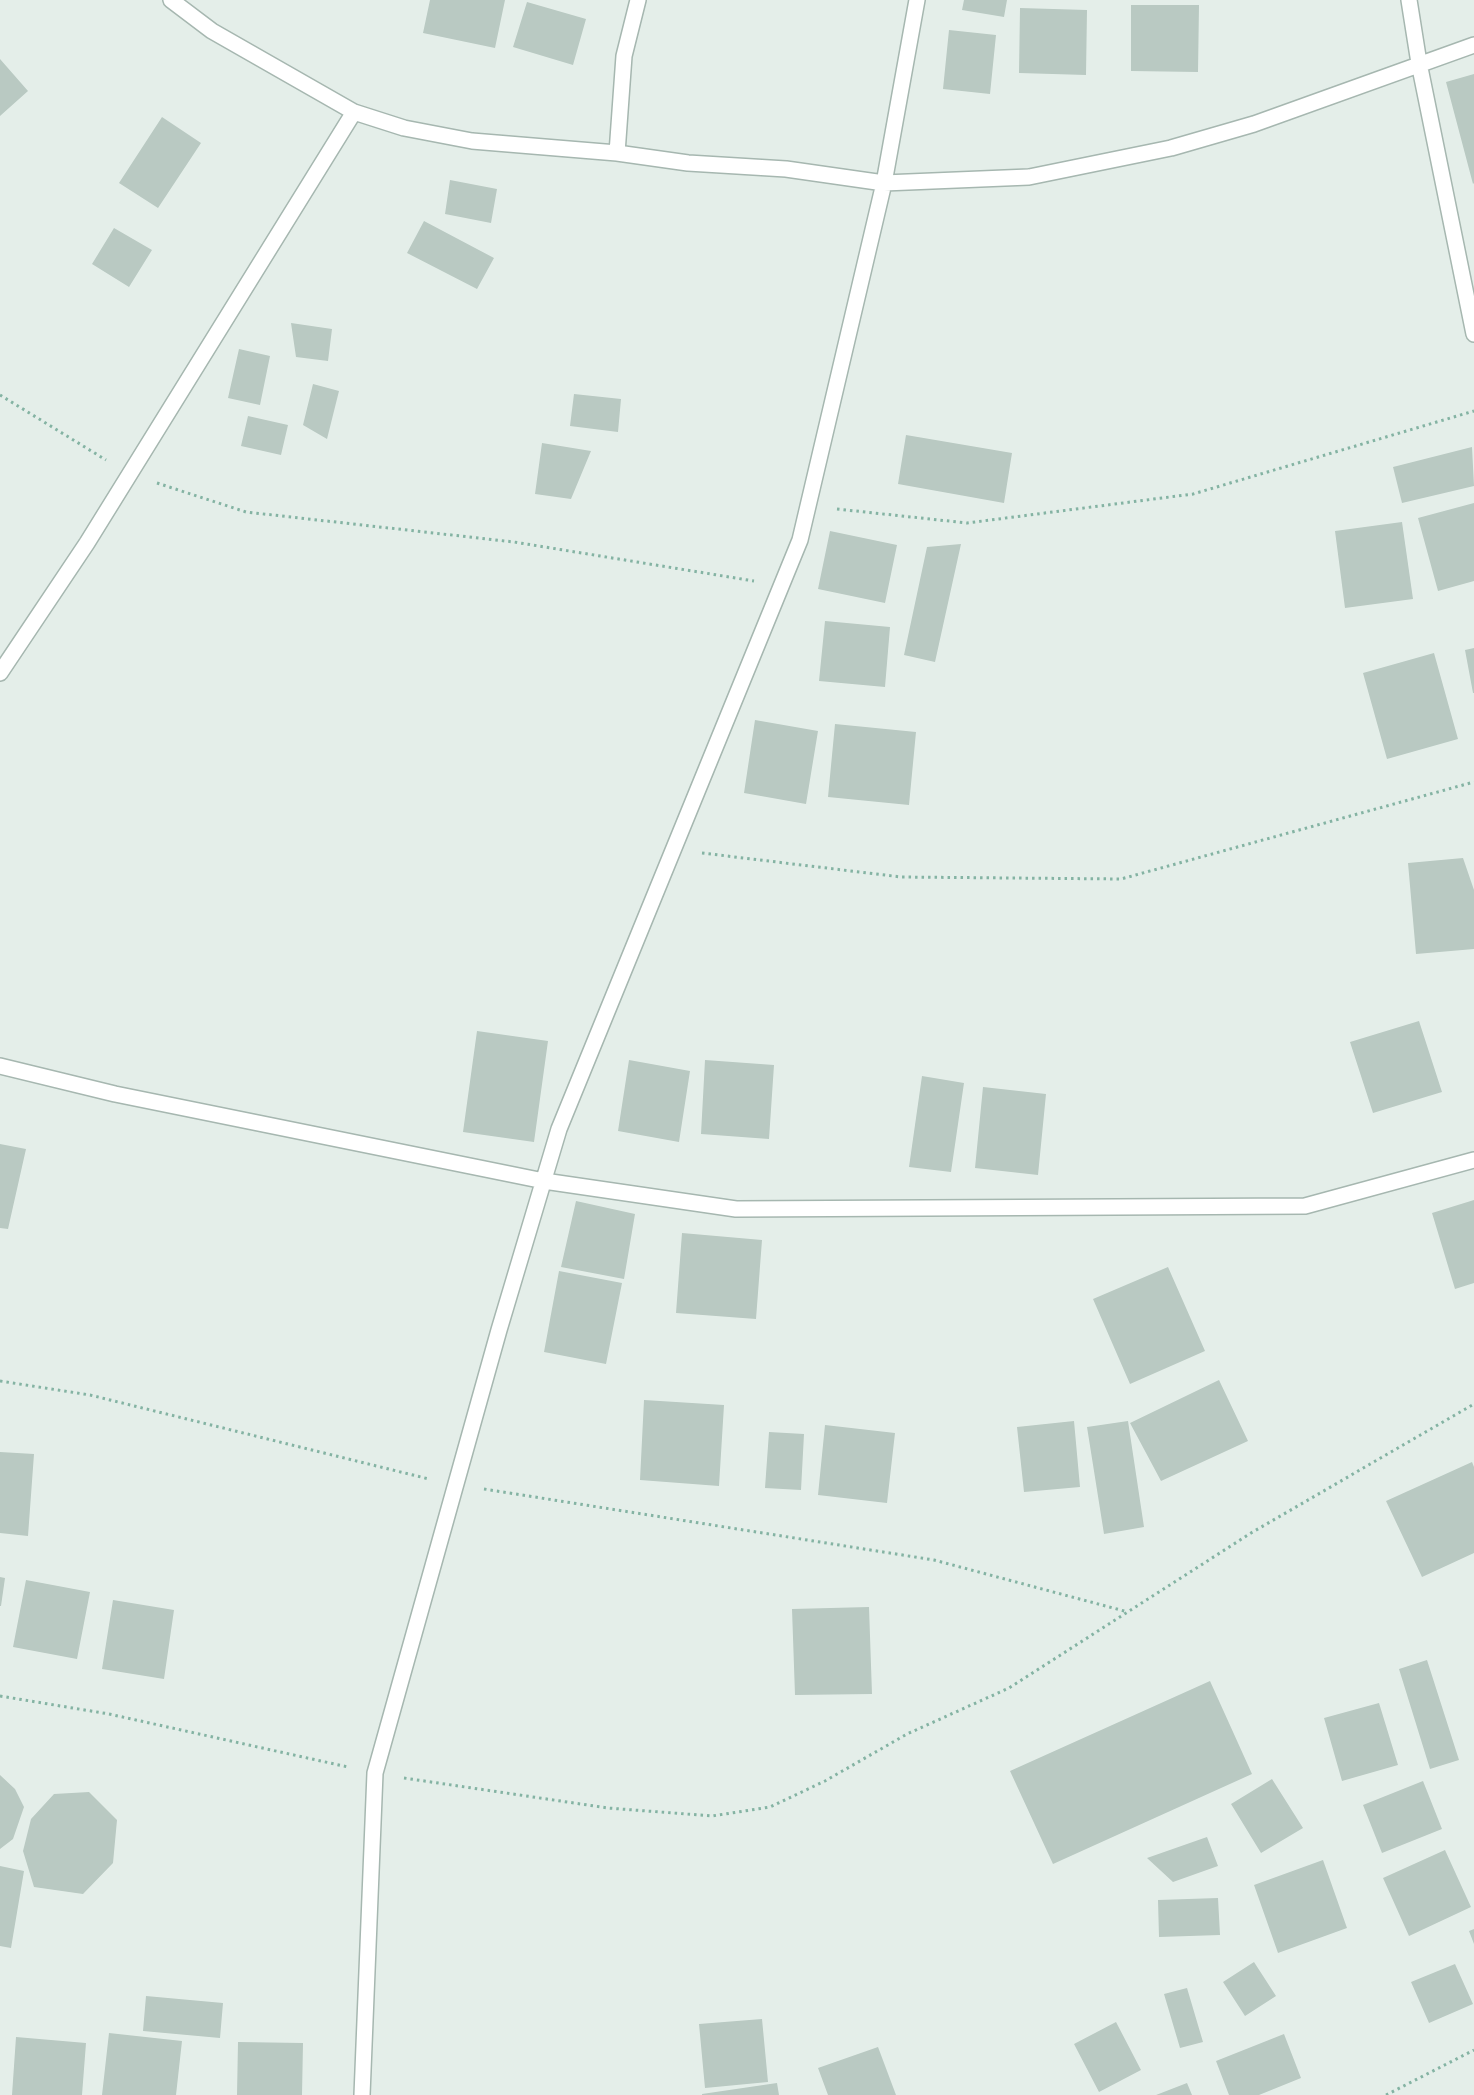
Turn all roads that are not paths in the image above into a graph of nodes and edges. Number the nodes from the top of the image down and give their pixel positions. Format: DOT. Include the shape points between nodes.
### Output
graph roads {
  1 [pos="171,0"];
  2 [pos="638,0"];
  3 [pos="917,0"];
  4 [pos="1409,0"];
  5 [pos="1474,45"];
  6 [pos="1419,63"];
  7 [pos="354,112"];
  8 [pos="617,153"];
  9 [pos="884,183"];
  10 [pos="1474,334"];
  11 [pos="0,673"];
  12 [pos="0,1066"];
  13 [pos="1474,1160"];
  14 [pos="544,1181"];
  15 [pos="362,2095"];
  1 -- 7 [label="street" via="212,32"];
  2 -- 8 [label="street" via="624,56"];
  3 -- 9 [label="street"];
  4 -- 6 [label="street"];
  5 -- 6 [label="street"];
  6 -- 9 [label="street" via="1254,124 1171,148 1029,177"];
  6 -- 10 [label="street"];
  7 -- 8 [label="street" via="404,128 472,141"];
  7 -- 11 [label="street" via="87,543"];
  8 -- 9 [label="street" via="688,163 786,169"];
  9 -- 14 [label="street" via="800,540 559,1129"];
  12 -- 14 [label="street" via="115,1094"];
  13 -- 14 [label="street" via="1305,1206 736,1208"];
  14 -- 15 [label="street" via="375,1773"];
}
